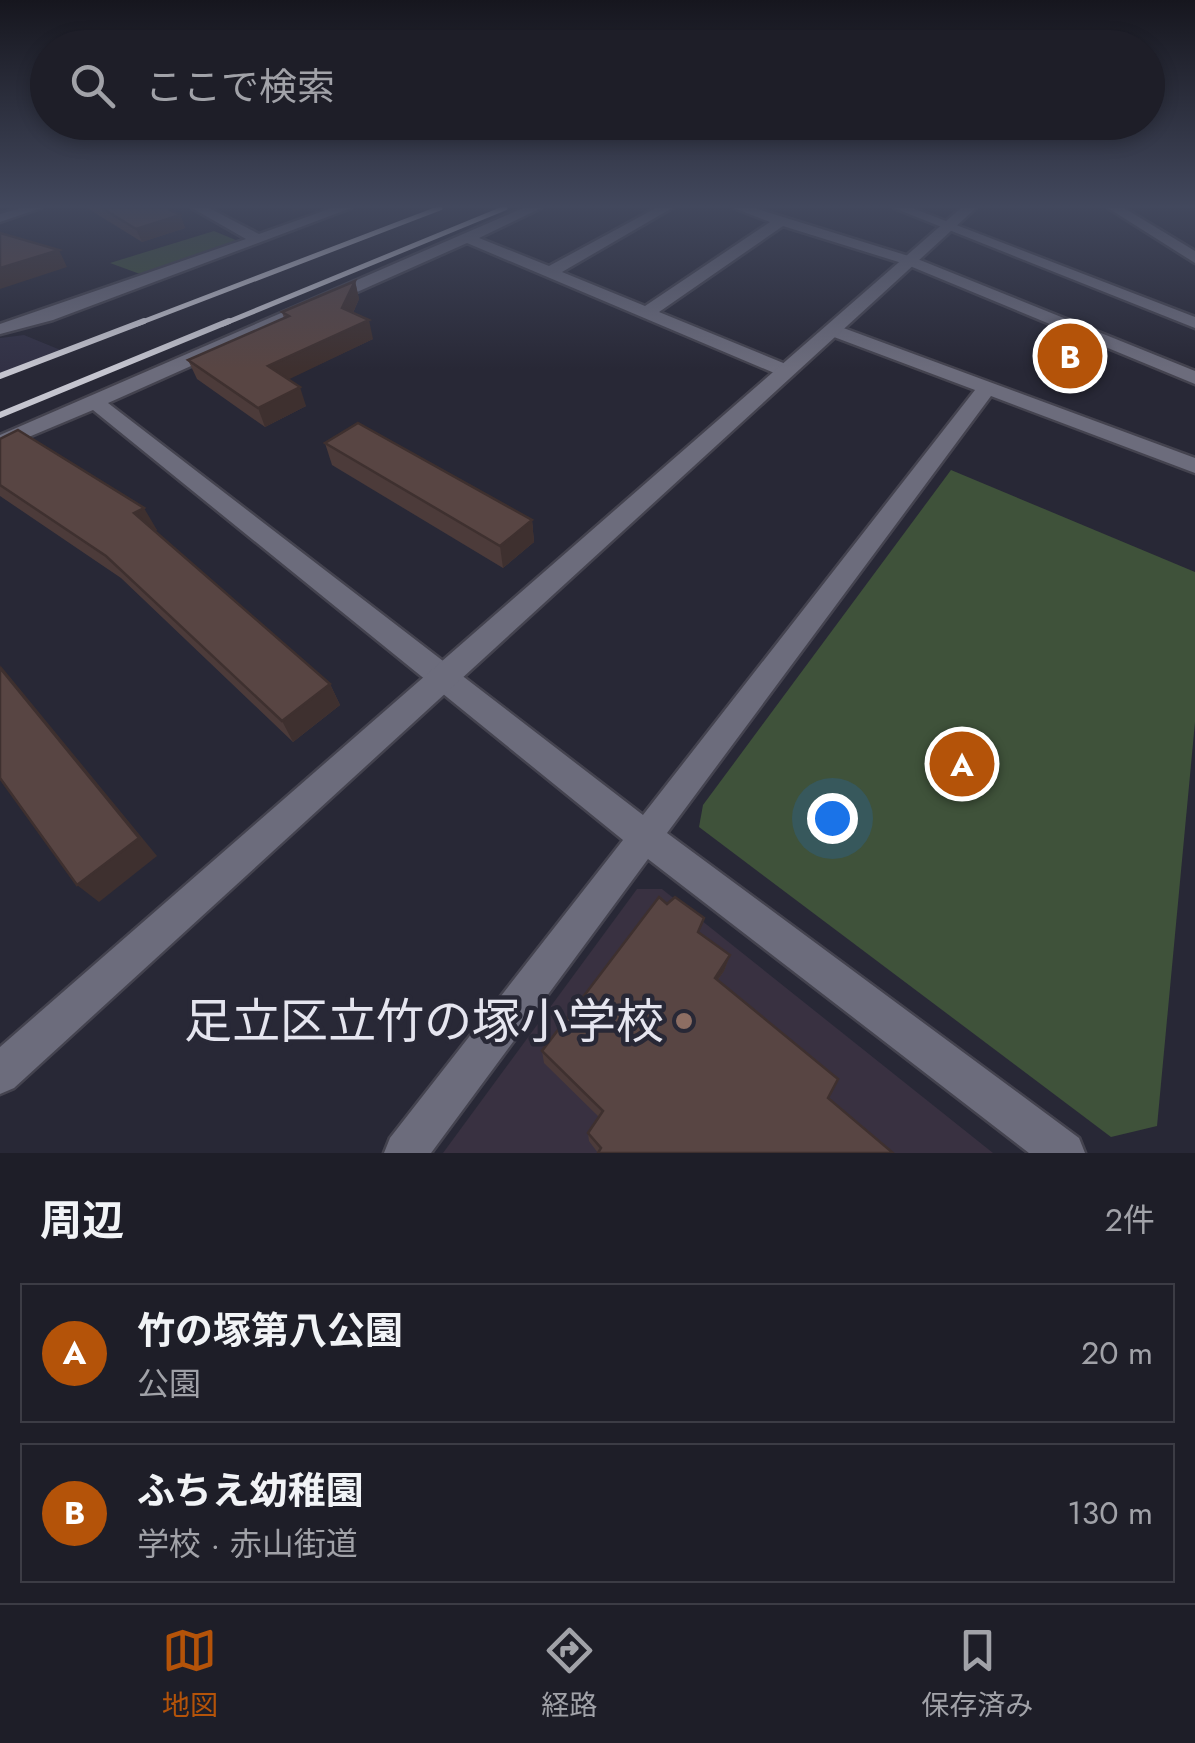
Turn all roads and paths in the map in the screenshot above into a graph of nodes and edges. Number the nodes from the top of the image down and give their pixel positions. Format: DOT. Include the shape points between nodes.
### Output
graph roads {
  1 [pos="196,262"];
  2 [pos="411,262"];
  3 [pos="525,262"];
  4 [pos="568,262"];
  5 [pos="712,262"];
  6 [pos="909,262"];
  7 [pos="912,262"];
  8 [pos="1059,262"];
  9 [pos="550,272"];
  10 [pos="646,312"];
  11 [pos="1195,323"];
  12 [pos="0,329"];
  13 [pos="832,330"];
  14 [pos="786,371"];
  15 [pos="1195,378"];
  16 [pos="987,388"];
  17 [pos="94,402"];
  18 [pos="0,442"];
  19 [pos="1195,466"];
  20 [pos="442,677"];
  21 [pos="648,839"];
  22 [pos="0,1074"];
  23 [pos="405,1153"];
  24 [pos="1064,1153"];
  1 -- 12 [label="street"];
  2 -- 17 [label="street"];
  3 -- 9 [label="street"];
  4 -- 9 [label="street"];
  5 -- 10 [label="street"];
  6 -- 13 [label="street"];
  7 -- 15 [label="street"];
  8 -- 11 [label="street"];
  9 -- 10 [label="street"];
  10 -- 14 [label="street"];
  13 -- 14 [label="street"];
  13 -- 16 [label="street"];
  14 -- 20 [label="street"];
  16 -- 19 [label="street"];
  16 -- 21 [label="street"];
  17 -- 18 [label="street"];
  17 -- 20 [label="street"];
  20 -- 21 [label="street"];
  20 -- 22 [label="street"];
  21 -- 23 [label="street"];
  21 -- 24 [label="street"];
}
